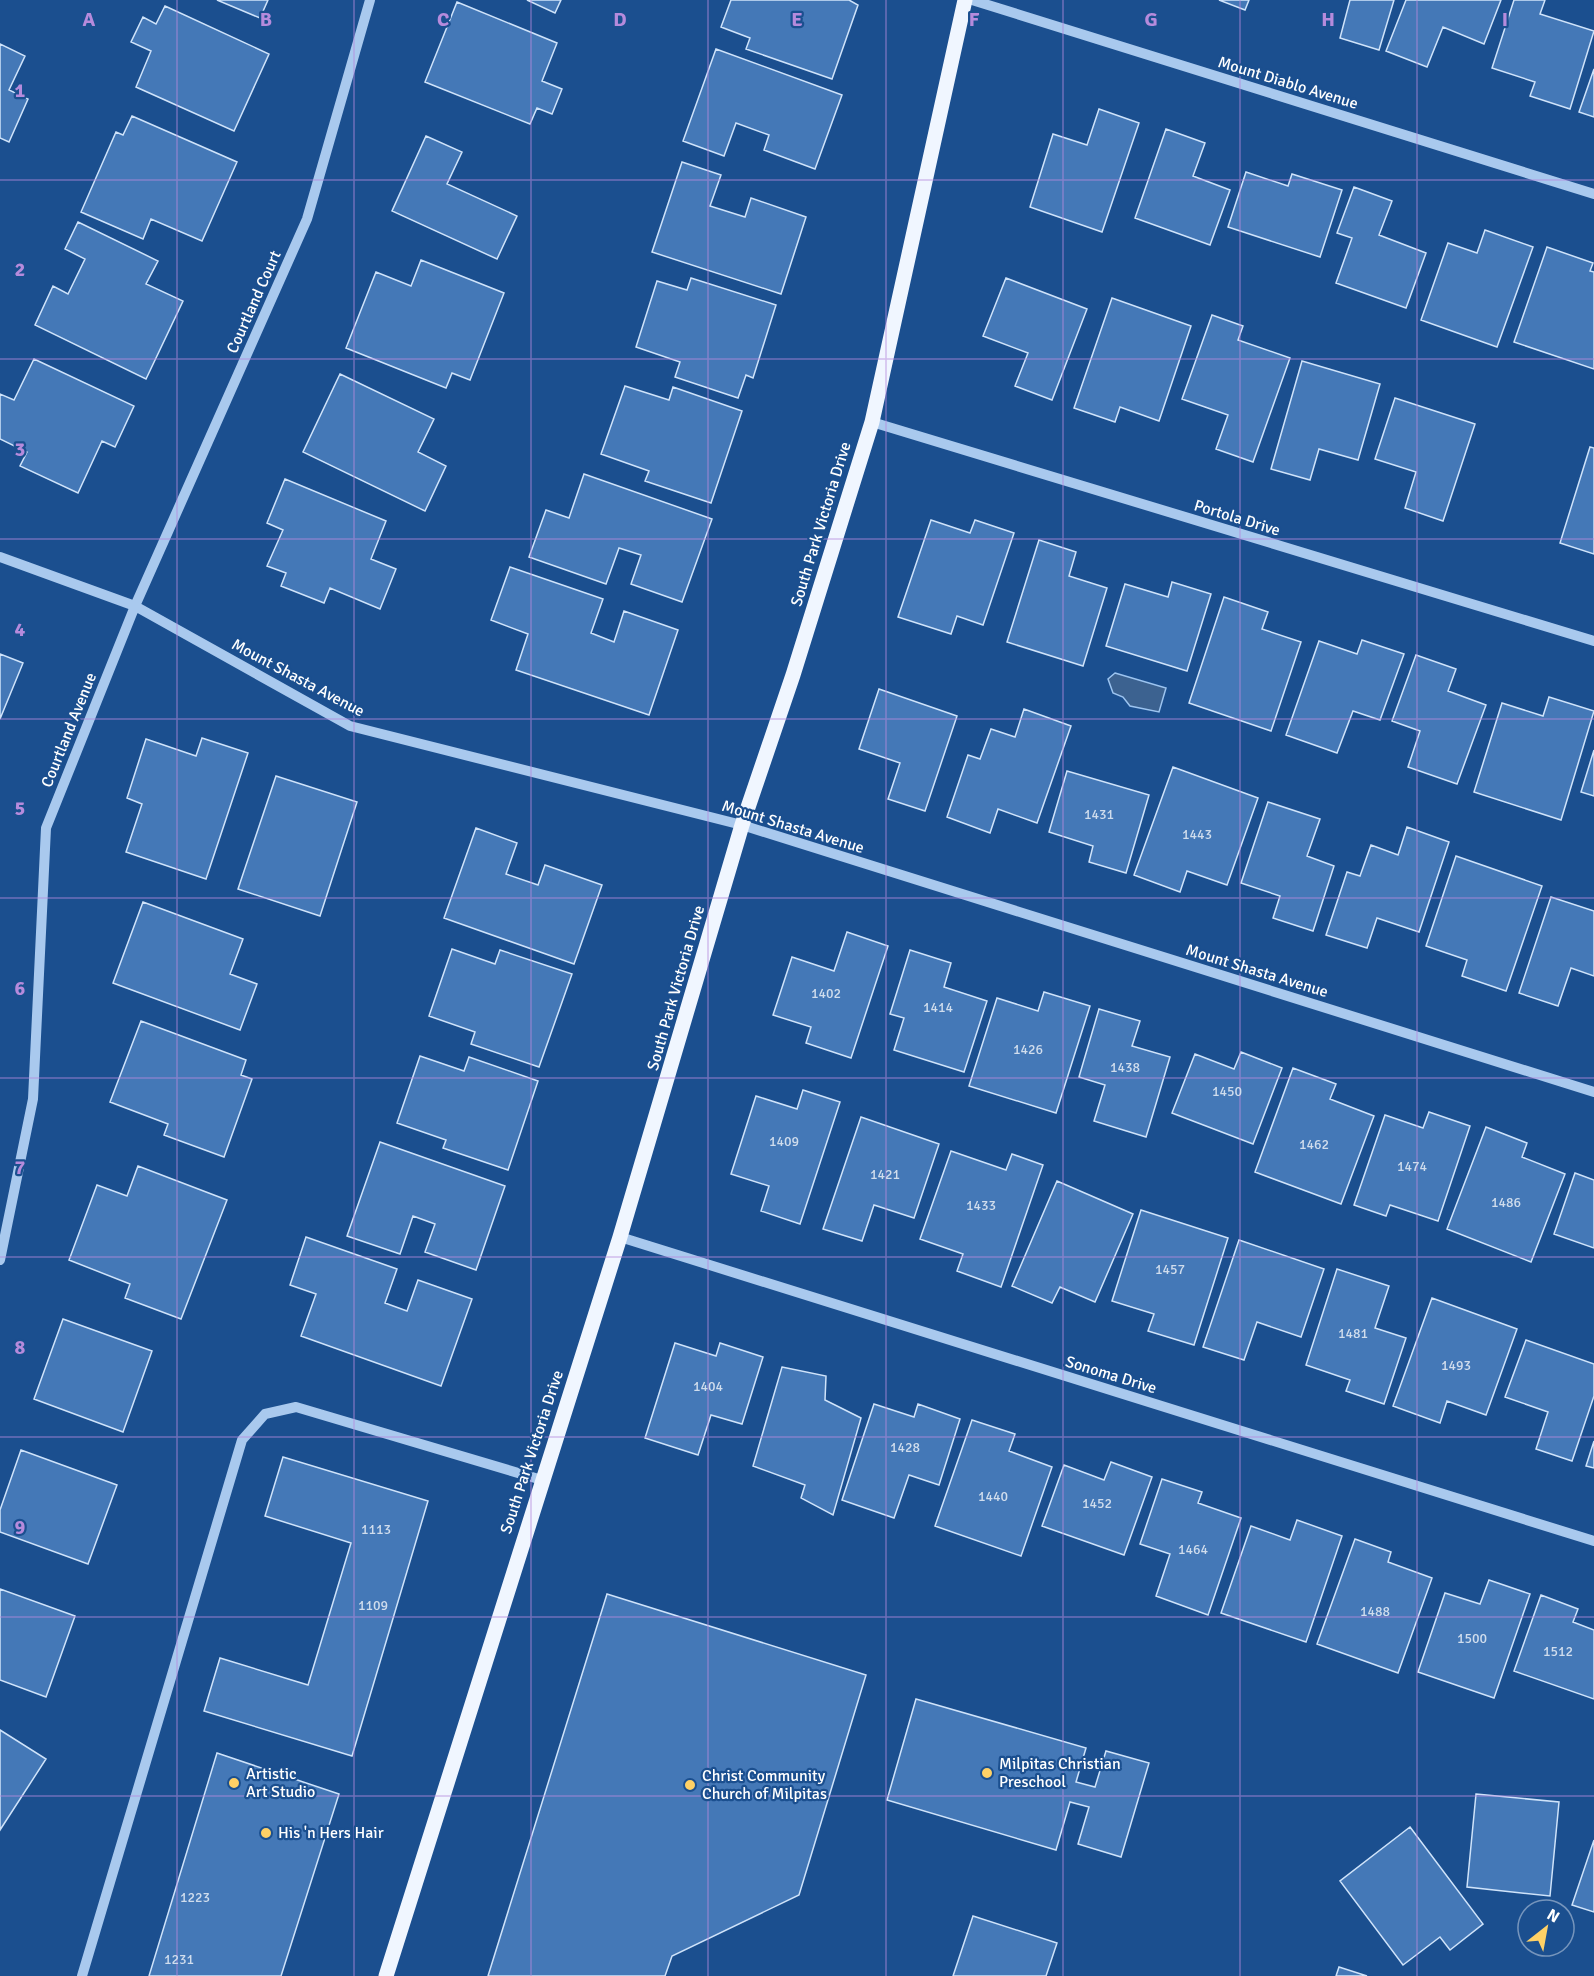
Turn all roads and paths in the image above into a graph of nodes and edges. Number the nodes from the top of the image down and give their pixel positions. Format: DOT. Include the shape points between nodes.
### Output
graph roads {
  1 [pos="370,0"];
  2 [pos="965,0"];
  3 [pos="972,0"];
  4 [pos="1594,194"];
  5 [pos="872,422"];
  6 [pos="0,558"];
  7 [pos="135,606"];
  8 [pos="1594,641"];
  9 [pos="742,825"];
  10 [pos="1594,1092"];
  11 [pos="620,1237"];
  12 [pos="0,1260"];
  13 [pos="542,1479"];
  14 [pos="1594,1541"];
  15 [pos="82,1976"];
  16 [pos="386,1976"];
  1 -- 7 [label="street, Courtland Court" via="307,219"];
  2 -- 5 [label="main road, South Park Victoria Drive"];
  3 -- 4 [label="street, Mount Diablo Avenue"];
  5 -- 8 [label="street, Portola Drive"];
  5 -- 9 [label="main road, South Park Victoria Drive"];
  6 -- 7 [label="street, Mount Shasta Avenue"];
  7 -- 9 [label="street, Mount Shasta Avenue" via="350,726"];
  7 -- 12 [label="street, Courtland Avenue" via="46,828 33,1099"];
  9 -- 10 [label="street, Mount Shasta Avenue"];
  9 -- 11 [label="main road, South Park Victoria Drive"];
  11 -- 13 [label="main road, South Park Victoria Drive"];
  11 -- 14 [label="street, Sonoma Drive"];
  13 -- 15 [label="street" via="296,1407 265,1414 242,1440"];
  13 -- 16 [label="main road, South Park Victoria Drive"];
}
